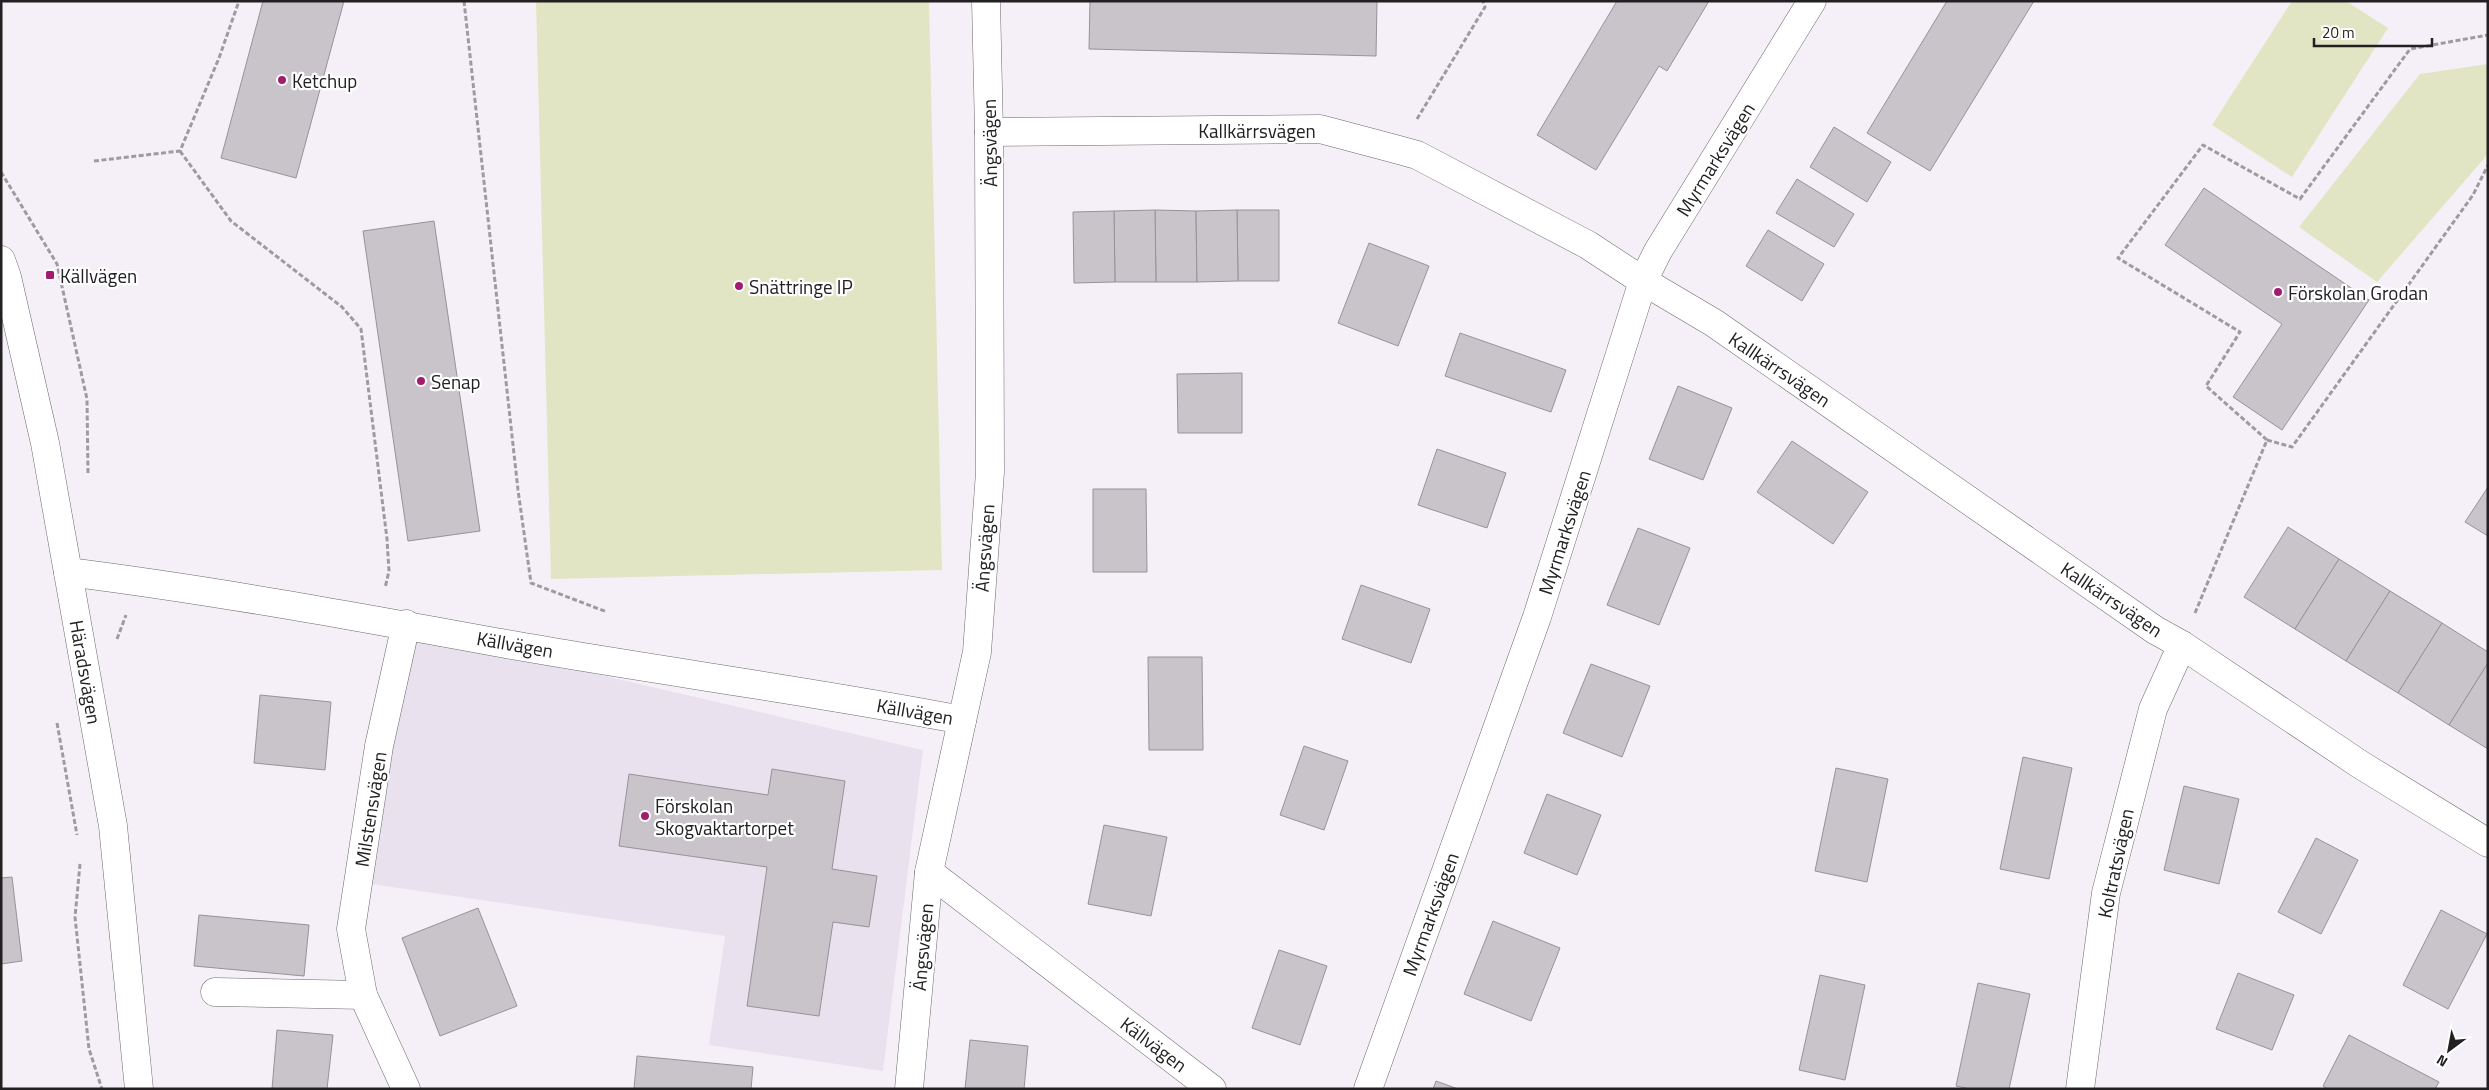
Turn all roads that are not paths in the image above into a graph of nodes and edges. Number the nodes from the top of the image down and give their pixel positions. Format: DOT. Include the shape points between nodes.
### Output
graph roads {
  1 [pos="986,1"];
  2 [pos="1812,1"];
  3 [pos="989,132"];
  4 [pos="1,260"];
  5 [pos="1643,282"];
  6 [pos="68,572"];
  7 [pos="406,624"];
  8 [pos="2182,645"];
  9 [pos="962,720"];
  10 [pos="2488,843"];
  11 [pos="929,872"];
  12 [pos="215,992"];
  13 [pos="363,995"];
  14 [pos="139,1089"];
  15 [pos="406,1089"];
  16 [pos="909,1089"];
  17 [pos="1212,1089"];
  18 [pos="1368,1089"];
  19 [pos="2080,1089"];
  1 -- 3 [label="street, Ängsvägen"];
  2 -- 5 [label="street, Myrmarksvägen" via="1658,252"];
  3 -- 5 [label="street, Kallkärrsvägen" via="1320,129 1417,155 1588,245"];
  3 -- 9 [label="street, Ängsvägen" via="990,472 977,652"];
  4 -- 6 [label="street, Häradsvägen" via="45,443"];
  5 -- 8 [label="street, Kallkärrsvägen" via="1714,323 2155,630"];
  5 -- 18 [label="street, Myrmarksvägen" via="1537,616"];
  6 -- 7 [label="street, Källvägen"];
  6 -- 14 [label="street, Häradsvägen" via="114,826"];
  7 -- 9 [label="street, Källvägen" via="495,642"];
  7 -- 13 [label="street, Milstensvägen" via="379,746 351,929"];
  8 -- 10 [label="street, Kallkärrsvägen" via="2361,765"];
  8 -- 19 [label="street, Koltratsvägen" via="2152,709 2106,893"];
  9 -- 11 [label="street, Ängsvägen"];
  11 -- 16 [label="street, Ängsvägen"];
  11 -- 17 [label="street, Källvägen"];
  12 -- 13 [label="street"];
  13 -- 15 [label="street, Milstensvägen"];
}
